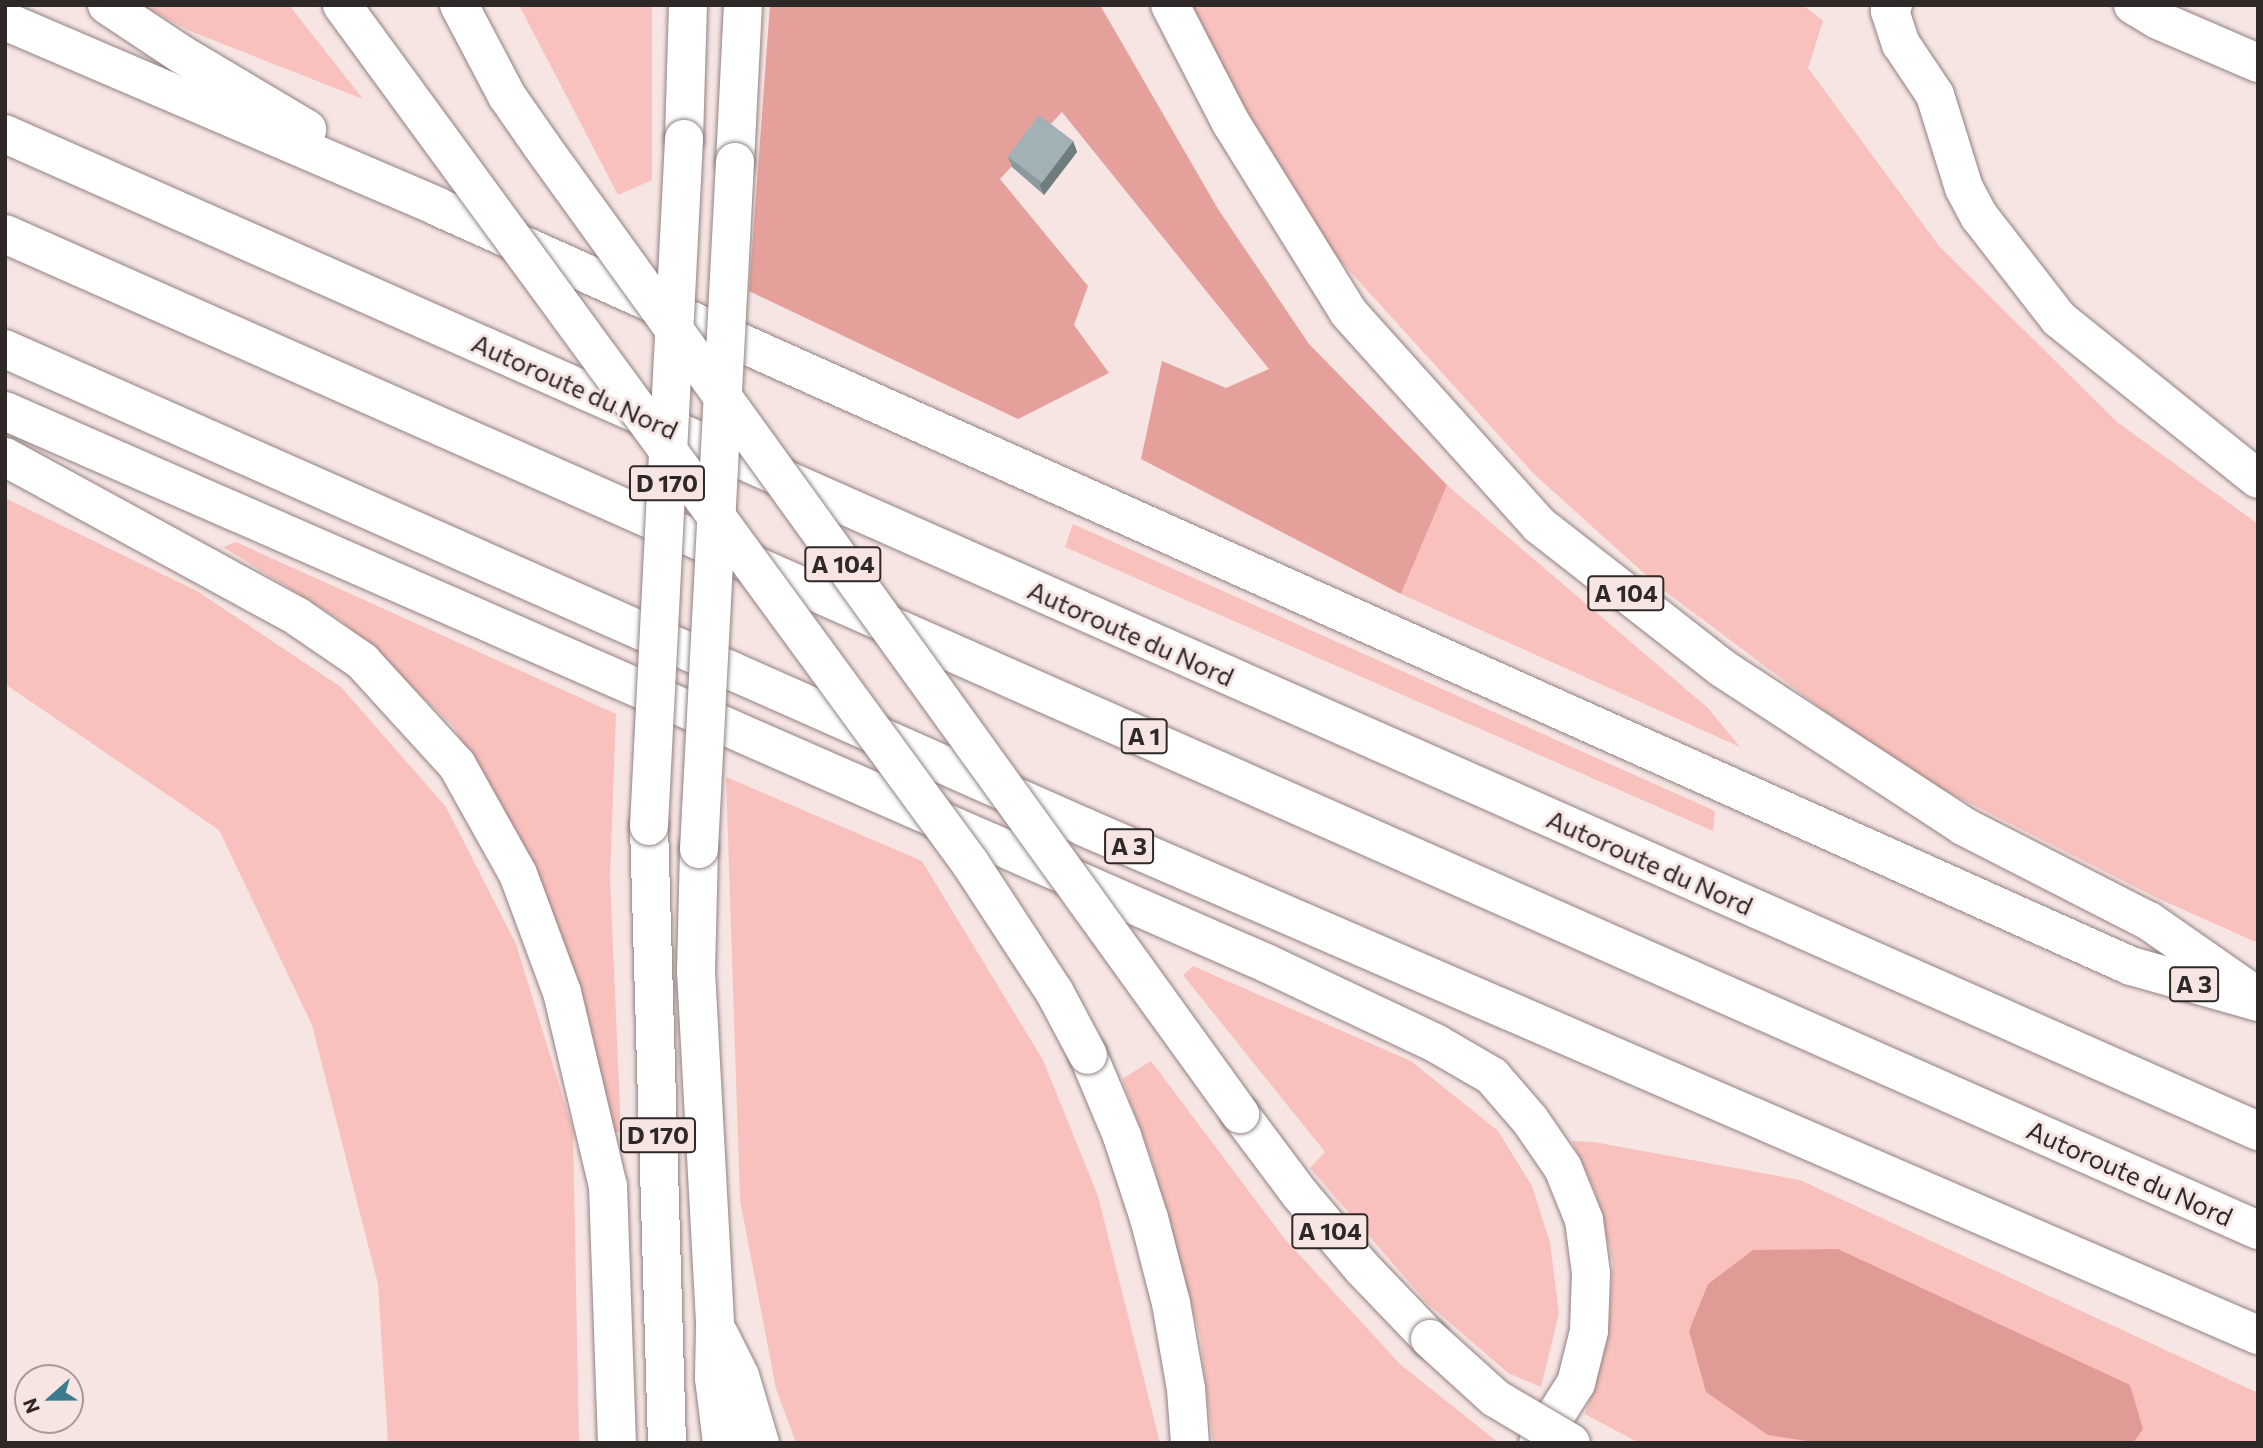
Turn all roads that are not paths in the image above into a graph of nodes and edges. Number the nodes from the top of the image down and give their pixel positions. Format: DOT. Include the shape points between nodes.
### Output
graph roads {
  1 [pos="107,5"];
  2 [pos="342,5"];
  3 [pos="459,5"];
  4 [pos="688,5"];
  5 [pos="694,5"];
  6 [pos="743,5"];
  7 [pos="1170,5"];
  8 [pos="1893,5"];
  9 [pos="2133,5"];
  10 [pos="5,21"];
  11 [pos="2258,63"];
  12 [pos="688,78"];
  13 [pos="5,134"];
  14 [pos="438,207"];
  15 [pos="5,234"];
  16 [pos="5,349"];
  17 [pos="5,411"];
  18 [pos="5,457"];
  19 [pos="2258,479"];
  20 [pos="2258,1000"];
  21 [pos="2258,1131"];
  22 [pos="2258,1230"];
  23 [pos="715,1325"];
  24 [pos="2258,1335"];
  25 [pos="617,1443"];
  26 [pos="667,1443"];
  27 [pos="722,1443"];
  28 [pos="761,1443"];
  29 [pos="1191,1443"];
  30 [pos="1538,1443"];
  31 [pos="1571,1443"];
  1 -- 14 [label="main road"];
  2 -- 29 [label="main road, bridge" via="970,863 1055,993 1088,1055 1122,1136 1149,1218 1171,1303"];
  3 -- 31 [label="main road, A 104, bridge" via="507,96 541,145 1299,1193 1430,1339 1495,1398"];
  4 -- 12 [label="main road"];
  5 -- 12 [label="main road, D 170"];
  6 -- 23 [label="main road, bridge" via="696,971"];
  7 -- 20 [label="main road, A 104" via="1231,123 1348,312 1539,525 1722,668 1963,826 2149,921"];
  8 -- 19 [label="main road" via="1890,11 1901,44 1934,95 1964,188 1979,216 2059,319"];
  9 -- 11 [label="main road"];
  10 -- 14 [label="main road, A 3"];
  12 -- 26 [label="main road, D 170, bridge" via="649,826"];
  13 -- 21 [label="main road, Autoroute du Nord"];
  14 -- 20 [label="main road, A 3" via="2131,966"];
  15 -- 22 [label="main road, Autoroute du Nord / A 1"];
  16 -- 24 [label="main road, A 3" via="1084,827"];
  17 -- 30 [label="main road" via="1266,963 1437,1044 1492,1076 1563,1168 1586,1233 1591,1273 1589,1331 1576,1383"];
  18 -- 25 [label="main road" via="298,617 362,662 457,765 518,874 565,1005 608,1186"];
  23 -- 27 [label="main road" via="714,1378"];
  23 -- 28 [label="main road" via="740,1376"];
}
